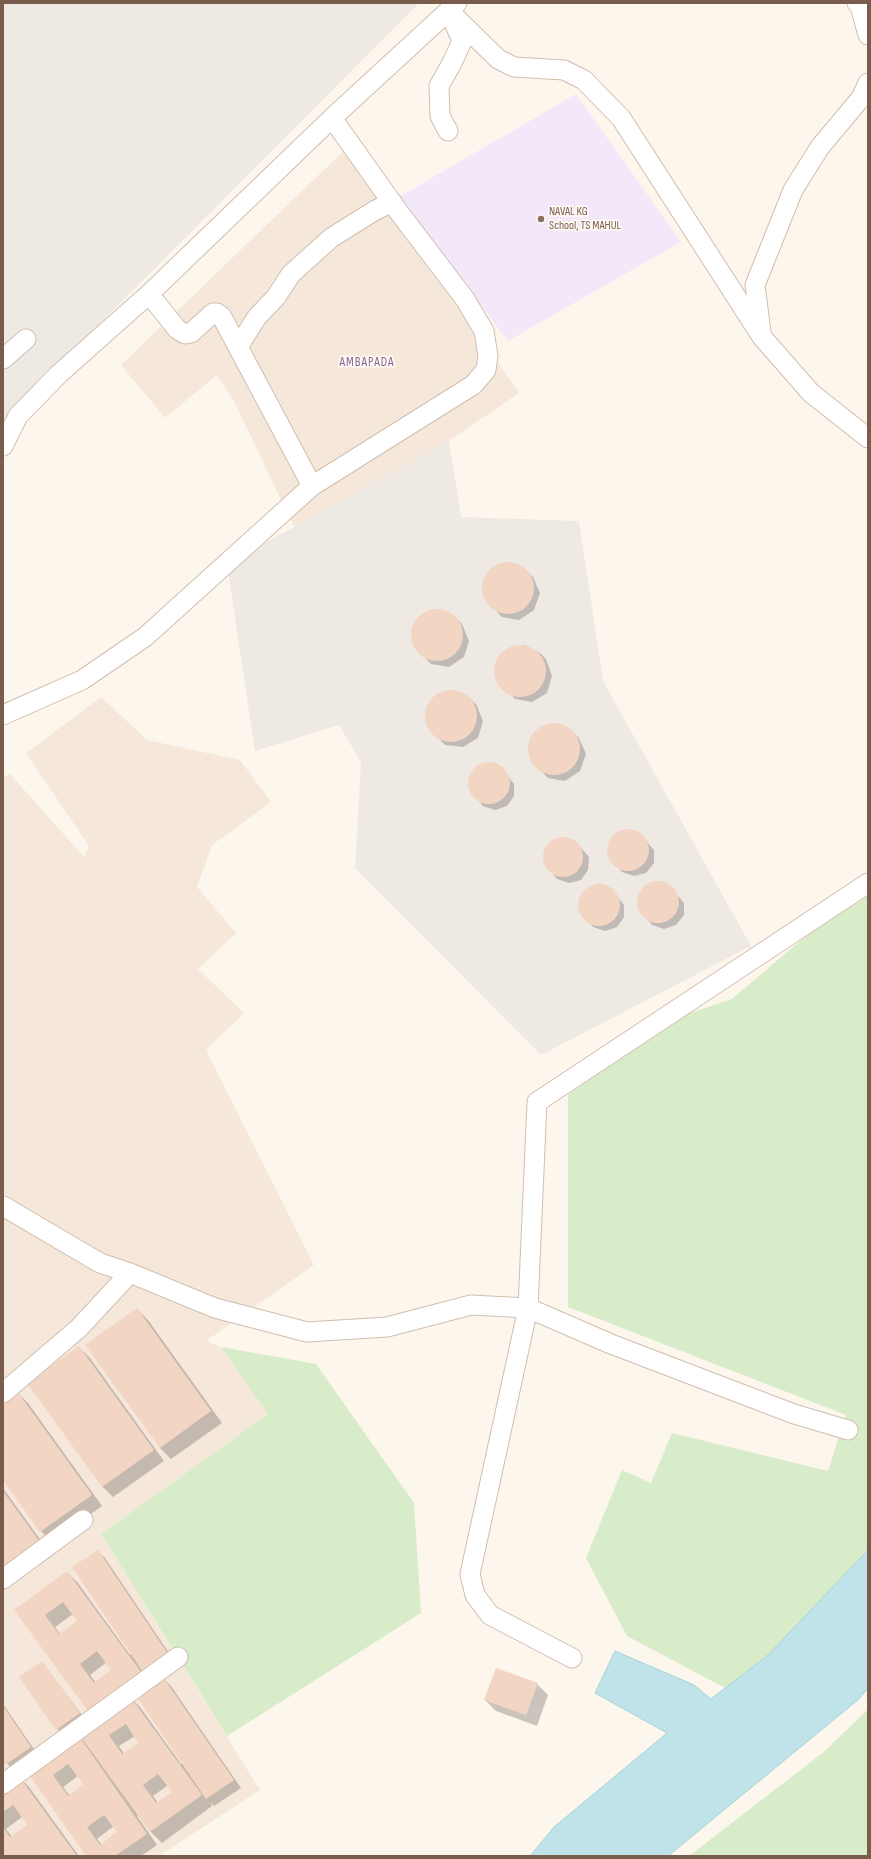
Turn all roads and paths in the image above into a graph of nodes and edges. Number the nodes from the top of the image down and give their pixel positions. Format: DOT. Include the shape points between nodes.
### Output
graph roads {
  1 [pos="857,3"];
  2 [pos="453,7"];
  3 [pos="868,35"];
  4 [pos="868,83"];
  5 [pos="332,118"];
  6 [pos="448,131"];
  7 [pos="392,202"];
  8 [pos="149,294"];
  9 [pos="762,337"];
  10 [pos="26,339"];
  11 [pos="238,347"];
  12 [pos="3,359"];
  13 [pos="868,438"];
  14 [pos="3,446"];
  15 [pos="312,486"];
  16 [pos="3,715"];
  17 [pos="868,883"];
  18 [pos="3,1206"];
  19 [pos="130,1273"];
  20 [pos="528,1308"];
  21 [pos="3,1393"];
  22 [pos="848,1430"];
  23 [pos="83,1520"];
  24 [pos="3,1578"];
  25 [pos="178,1657"];
  26 [pos="572,1658"];
  27 [pos="3,1784"];
  1 -- 3 [label="street"];
  2 -- 5 [label="street"];
  2 -- 6 [label="street" via="462,41 439,86 440,116"];
  2 -- 9 [label="street" via="498,59 514,67 564,70 584,80 621,118"];
  4 -- 9 [label="street" via="861,98 820,147 793,190 755,285"];
  5 -- 7 [label="street"];
  5 -- 8 [label="street"];
  7 -- 11 [label="street" via="331,238 291,274 276,297 257,317"];
  7 -- 15 [label="street" via="465,299 484,331 488,356 486,370 474,386"];
  8 -- 11 [label="street" via="185,334 191,333 213,313 217,314 222,317"];
  8 -- 14 [label="street" via="59,374 18,416"];
  9 -- 13 [label="street" via="811,392"];
  10 -- 12 [label="street"];
  11 -- 15 [label="street"];
  15 -- 16 [label="street" via="145,637 82,680"];
  17 -- 20 [label="street" via="537,1102"];
  18 -- 19 [label="street" via="100,1263"];
  19 -- 20 [label="street" via="215,1308 307,1332 387,1327 471,1305"];
  19 -- 21 [label="street" via="79,1328"];
  20 -- 22 [label="street" via="611,1344 794,1414"];
  20 -- 26 [label="street" via="470,1574 475,1595 490,1615"];
  23 -- 24 [label="street"];
  25 -- 27 [label="street"];
}
